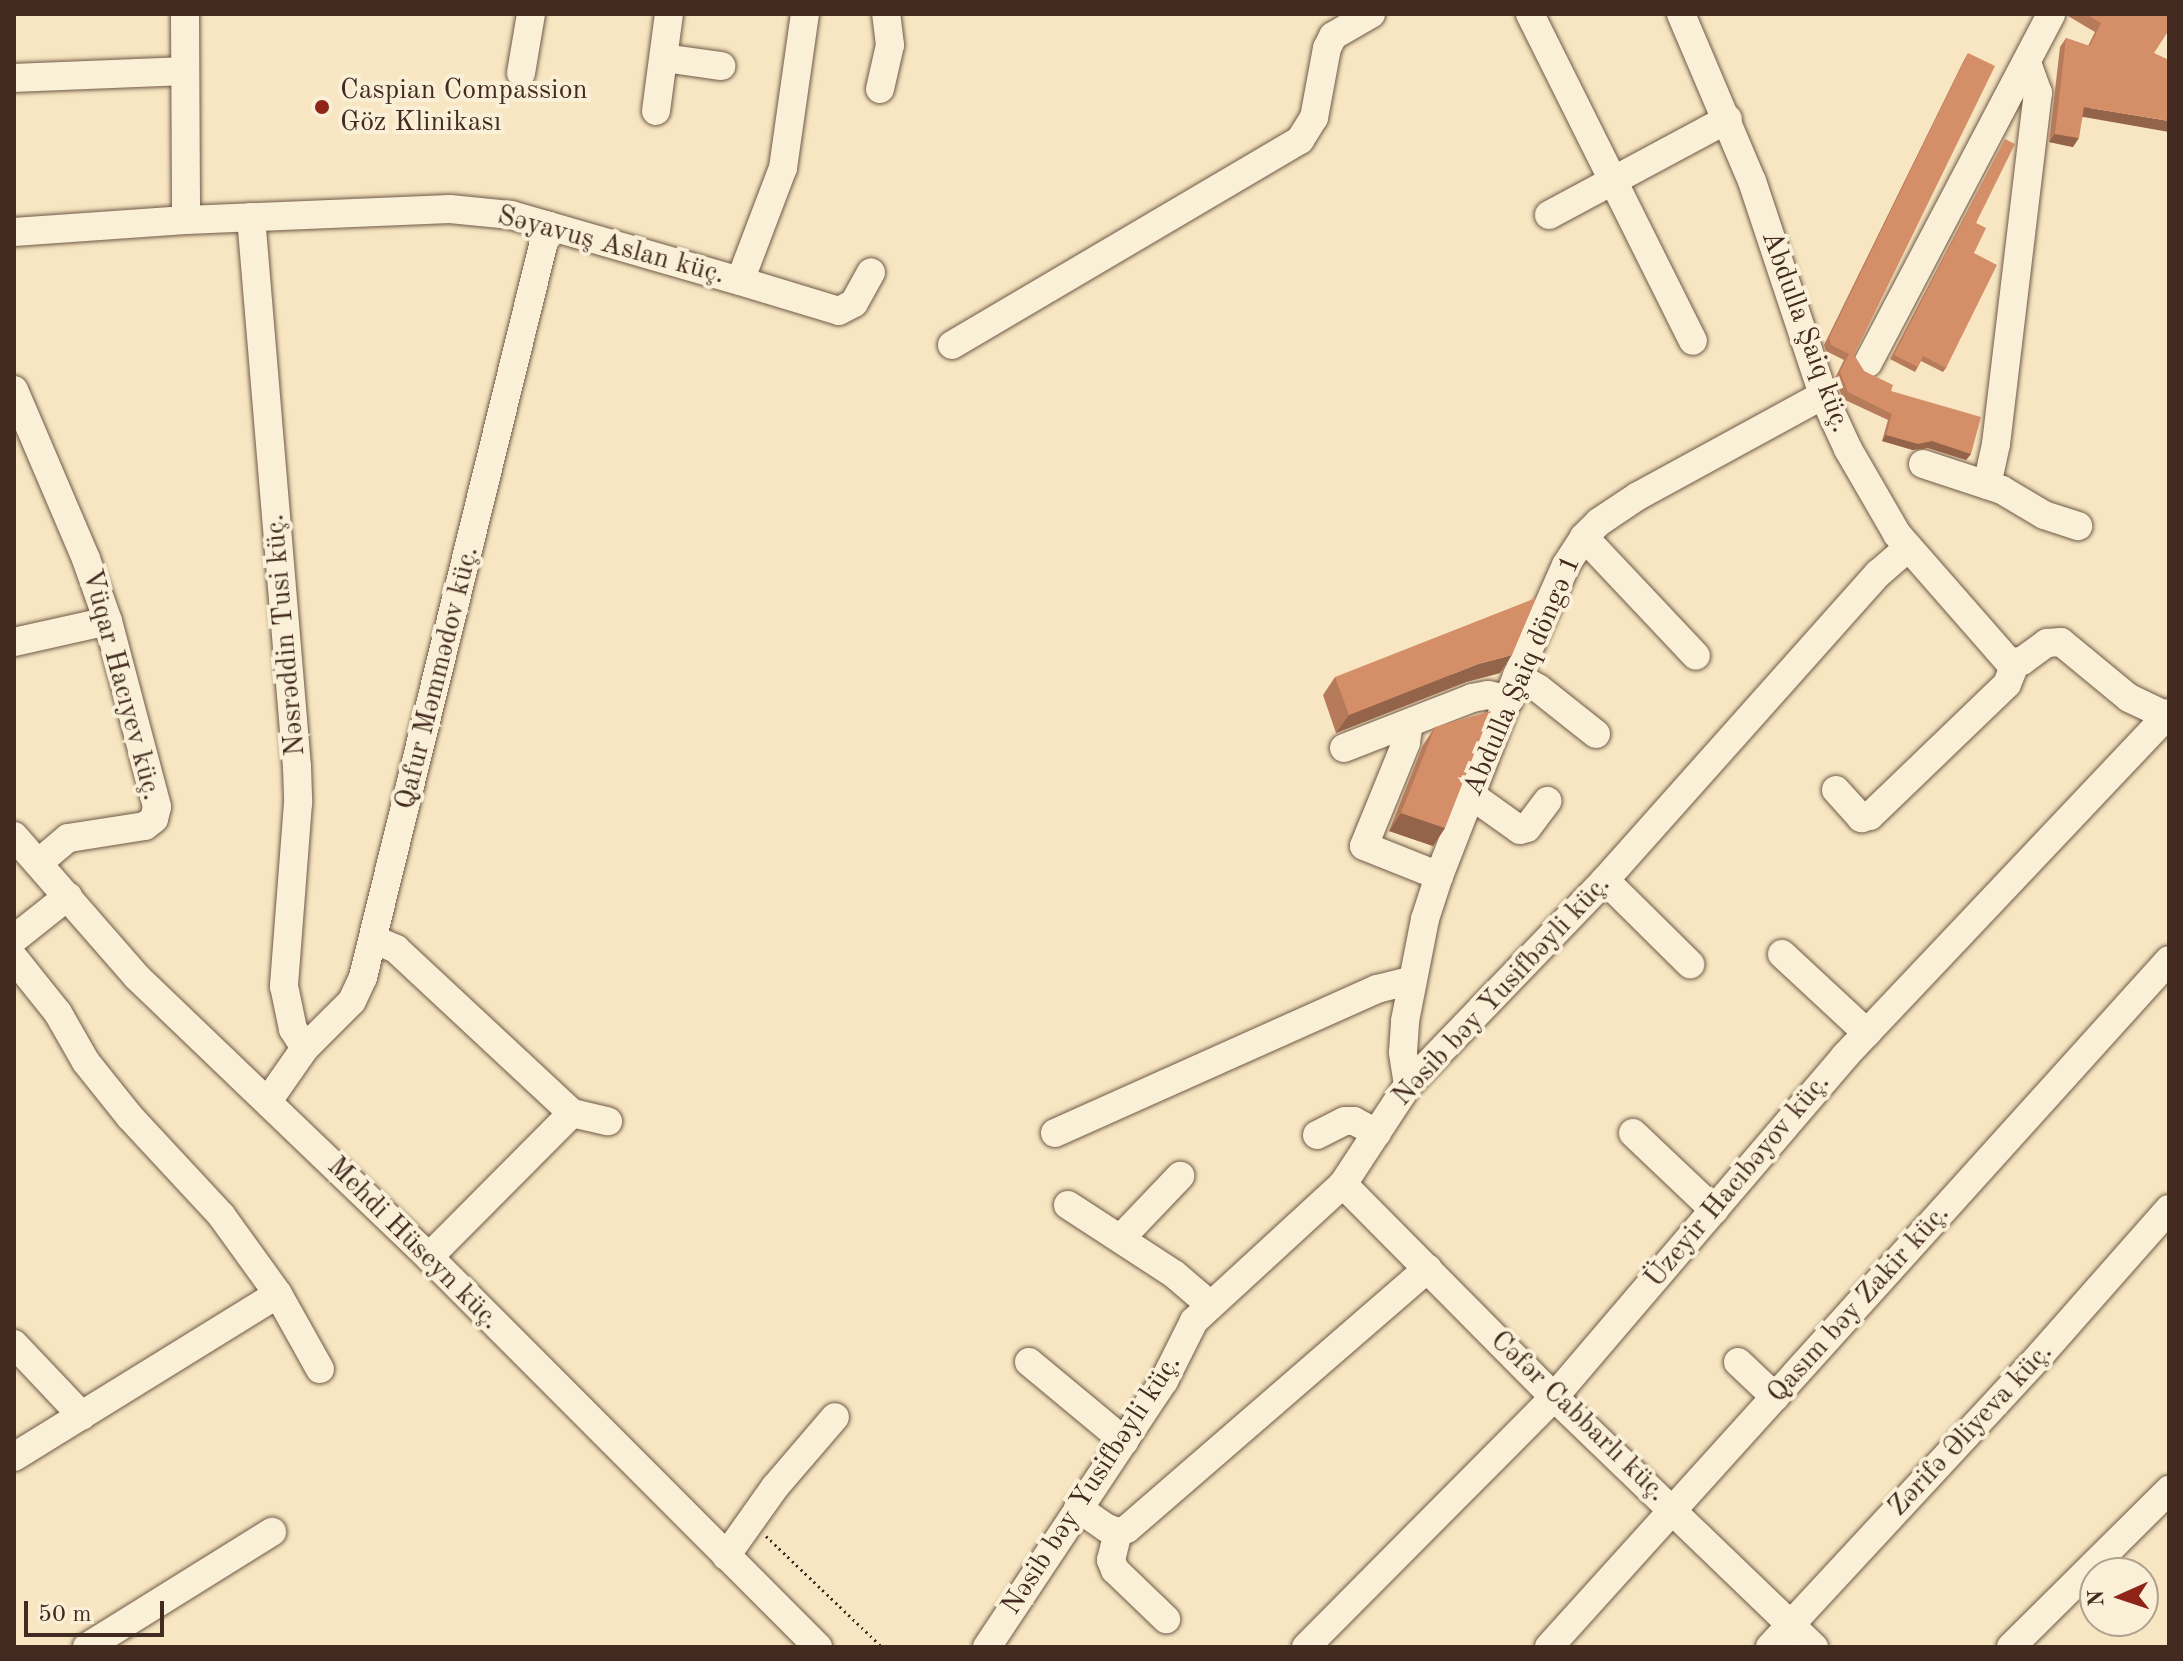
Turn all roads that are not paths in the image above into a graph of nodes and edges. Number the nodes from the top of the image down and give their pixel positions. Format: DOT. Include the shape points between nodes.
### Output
graph roads {
  1 [pos="185,14"];
  2 [pos="531,14"];
  3 [pos="669,14"];
  4 [pos="805,14"];
  5 [pos="886,14"];
  6 [pos="1371,14"];
  7 [pos="1530,14"];
  8 [pos="1681,14"];
  9 [pos="2051,14"];
  10 [pos="664,58"];
  11 [pos="2027,63"];
  12 [pos="721,66"];
  13 [pos="185,71"];
  14 [pos="521,73"];
  15 [pos="14,78"];
  16 [pos="880,89"];
  17 [pos="656,111"];
  18 [pos="1728,119"];
  19 [pos="1613,180"];
  20 [pos="1549,215"];
  21 [pos="251,217"];
  22 [pos="186,220"];
  23 [pos="548,225"];
  24 [pos="14,232"];
  25 [pos="871,272"];
  26 [pos="740,281"];
  27 [pos="1693,341"];
  28 [pos="952,345"];
  29 [pos="1868,363"];
  30 [pos="14,390"];
  31 [pos="1823,395"];
  32 [pos="1923,464"];
  33 [pos="1987,485"];
  34 [pos="2078,526"];
  35 [pos="1584,537"];
  36 [pos="1908,548"];
  37 [pos="108,621"];
  38 [pos="14,642"];
  39 [pos="1696,656"];
  40 [pos="2016,662"];
  41 [pos="1513,688"];
  42 [pos="2168,715"];
  43 [pos="1409,723"];
  44 [pos="1596,734"];
  45 [pos="1344,748"];
  46 [pos="1836,790"];
  47 [pos="1471,795"];
  48 [pos="1547,801"];
  49 [pos="14,836"];
  50 [pos="39,862"];
  51 [pos="1439,876"];
  52 [pos="1605,880"];
  53 [pos="68,896"];
  54 [pos="14,939"];
  55 [pos="375,940"];
  56 [pos="1782,954"];
  57 [pos="14,958"];
  58 [pos="2169,960"];
  59 [pos="1690,964"];
  60 [pos="1410,981"];
  61 [pos="1867,1033"];
  62 [pos="305,1048"];
  63 [pos="1408,1085"];
  64 [pos="268,1101"];
  65 [pos="572,1113"];
  66 [pos="608,1121"];
  67 [pos="1055,1133"];
  68 [pos="1377,1133"];
  69 [pos="1633,1133"];
  70 [pos="1317,1135"];
  71 [pos="1180,1176"];
  72 [pos="1343,1184"];
  73 [pos="1068,1205"];
  74 [pos="2169,1209"];
  75 [pos="1714,1210"];
  76 [pos="1121,1238"];
  77 [pos="429,1257"];
  78 [pos="1428,1268"];
  79 [pos="278,1294"];
  80 [pos="1209,1304"];
  81 [pos="14,1344"];
  82 [pos="1029,1362"];
  83 [pos="1738,1362"];
  84 [pos="320,1369"];
  85 [pos="1554,1397"];
  86 [pos="1775,1397"];
  87 [pos="82,1416"];
  88 [pos="835,1417"];
  89 [pos="1124,1441"];
  90 [pos="14,1457"];
  91 [pos="2169,1490"];
  92 [pos="1078,1508"];
  93 [pos="1673,1510"];
  94 [pos="272,1532"];
  95 [pos="1118,1532"];
  96 [pos="726,1556"];
  97 [pos="1166,1619"];
  98 [pos="1792,1624"];
  99 [pos="87,1647"];
  100 [pos="818,1647"];
  101 [pos="987,1647"];
  102 [pos="1306,1647"];
  103 [pos="1549,1647"];
  104 [pos="1770,1647"];
  105 [pos="1814,1647"];
  106 [pos="2011,1647"];
  1 -- 13 [label="street"];
  2 -- 14 [label="street"];
  3 -- 10 [label="street"];
  4 -- 26 [label="street, Səyavuş Aslan küç." via="783,168"];
  5 -- 16 [label="street" via="890,45"];
  6 -- 28 [label="street" via="1333,36 1314,118 1300,140"];
  7 -- 19 [label="street"];
  8 -- 18 [label="street, Abdulla Şaiq küç."];
  9 -- 11 [label="street"];
  10 -- 12 [label="street"];
  10 -- 17 [label="street"];
  11 -- 29 [label="street"];
  11 -- 33 [label="street" via="2038,93"];
  13 -- 15 [label="street"];
  13 -- 22 [label="street"];
  18 -- 19 [label="street"];
  18 -- 31 [label="street, Abdulla Şaiq küç."];
  19 -- 20 [label="street"];
  19 -- 27 [label="street"];
  21 -- 22 [label="street, Səyavuş Aslan küç."];
  21 -- 23 [label="street, Səyavuş Aslan küç." via="450,209"];
  21 -- 62 [label="street, Nəsrəddin Tusi küç." via="297,767 284,986 293,1029"];
  22 -- 24 [label="street, Səyavuş Aslan küç."];
  23 -- 26 [label="street, Səyavuş Aslan küç."];
  23 -- 55 [label="street, Qafur Məmmədov küç."];
  25 -- 26 [label="street" via="854,303 839,311"];
  30 -- 37 [label="street, Vüqar Hacıyev küç."];
  31 -- 35 [label="street, Abdulla Şaiq döngə 1" via="1638,496"];
  31 -- 36 [label="street, Abdulla Şaiq küç." via="1848,449"];
  32 -- 33 [label="street"];
  33 -- 34 [label="street"];
  35 -- 39 [label="street"];
  35 -- 41 [label="street, Abdulla Şaiq döngə 1" via="1552,594"];
  36 -- 40 [label="street, Abdulla Şaiq küç." via="2003,658"];
  36 -- 52 [label="street, Nəsib bəy Yusifbəyli küç." via="1879,573"];
  37 -- 38 [label="street"];
  37 -- 50 [label="street, Vüqar Hacıyev küç." via="157,807 154,819 145,826 68,838"];
  40 -- 42 [label="street" via="2047,643 2061,642 2129,698"];
  40 -- 46 [label="street" via="2007,684 1870,816 1861,818"];
  41 -- 43 [label="street"];
  41 -- 44 [label="street" via="1538,688"];
  41 -- 47 [label="street, Abdulla Şaiq döngə 1"];
  42 -- 61 [label="street, Üzeyir Hacıbəyov küç."];
  43 -- 45 [label="street"];
  43 -- 51 [label="street" via="1406,743 1364,846"];
  47 -- 48 [label="street" via="1520,830"];
  47 -- 51 [label="street, Abdulla Şaiq döngə 1"];
  49 -- 50 [label="street, Mehdi Hüseyn küç."];
  50 -- 53 [label="street, Mehdi Hüseyn küç."];
  51 -- 60 [label="street, Abdulla Şaiq döngə 1"];
  52 -- 59 [label="street"];
  52 -- 63 [label="street, Nəsib bəy Yusifbəyli küç."];
  53 -- 54 [label="street"];
  53 -- 64 [label="street, Mehdi Hüseyn küç." via="137,977"];
  55 -- 62 [label="street, Qafur Məmmədov küç." via="352,1001"];
  55 -- 65 [label="street" via="396,949"];
  56 -- 61 [label="street"];
  57 -- 79 [label="street" via="58,1013 86,1062 221,1215"];
  58 -- 86 [label="street, Qasım bəy Zakir küç."];
  60 -- 63 [label="street, Abdulla Şaiq döngə 1" via="1403,1052"];
  60 -- 67 [label="street" via="1377,989"];
  61 -- 75 [label="street, Üzeyir Hacıbəyov küç."];
  62 -- 64 [label="street, Qafur Məmmədov küç."];
  63 -- 68 [label="street, Nəsib bəy Yusifbəyli küç."];
  64 -- 77 [label="street, Mehdi Hüseyn küç."];
  65 -- 66 [label="street"];
  65 -- 77 [label="street"];
  68 -- 70 [label="street" via="1345,1121"];
  68 -- 72 [label="street, Nəsib bəy Yusifbəyli küç."];
  69 -- 75 [label="street"];
  71 -- 76 [label="street"];
  72 -- 78 [label="street, Cəfər Cabbarlı küç."];
  72 -- 80 [label="street, Nəsib bəy Yusifbəyli küç."];
  73 -- 76 [label="street"];
  74 -- 98 [label="street, Zərifə Əliyeva küç."];
  75 -- 85 [label="street, Üzeyir Hacıbəyov küç."];
  76 -- 80 [label="street"];
  77 -- 96 [label="street, Mehdi Hüseyn küç."];
  78 -- 85 [label="street, Cəfər Cabbarlı küç."];
  78 -- 95 [label="street"];
  79 -- 84 [label="street"];
  79 -- 87 [label="street"];
  80 -- 89 [label="street, Nəsib bəy Yusifbəyli küç."];
  81 -- 87 [label="street"];
  82 -- 89 [label="street"];
  83 -- 86 [label="street"];
  85 -- 93 [label="street, Cəfər Cabbarlı küç."];
  85 -- 102 [label="street, Üzeyir Hacıbəyov küç."];
  86 -- 93 [label="street, Qasım bəy Zakir küç."];
  87 -- 90 [label="street"];
  88 -- 96 [label="street" via="775,1487"];
  89 -- 92 [label="street, Nəsib bəy Yusifbəyli küç."];
  91 -- 106 [label="street"];
  92 -- 95 [label="street"];
  92 -- 101 [label="street, Nəsib bəy Yusifbəyli küç."];
  93 -- 98 [label="street, Cəfər Cabbarlı küç."];
  93 -- 103 [label="street, Qasım bəy Zakir küç."];
  94 -- 99 [label="street"];
  95 -- 97 [label="street" via="1111,1560 1115,1570"];
  96 -- 100 [label="street, Mehdi Hüseyn küç."];
  98 -- 104 [label="street, Zərifə Əliyeva küç."];
  98 -- 105 [label="street, Cəfər Cabbarlı küç."];
}
